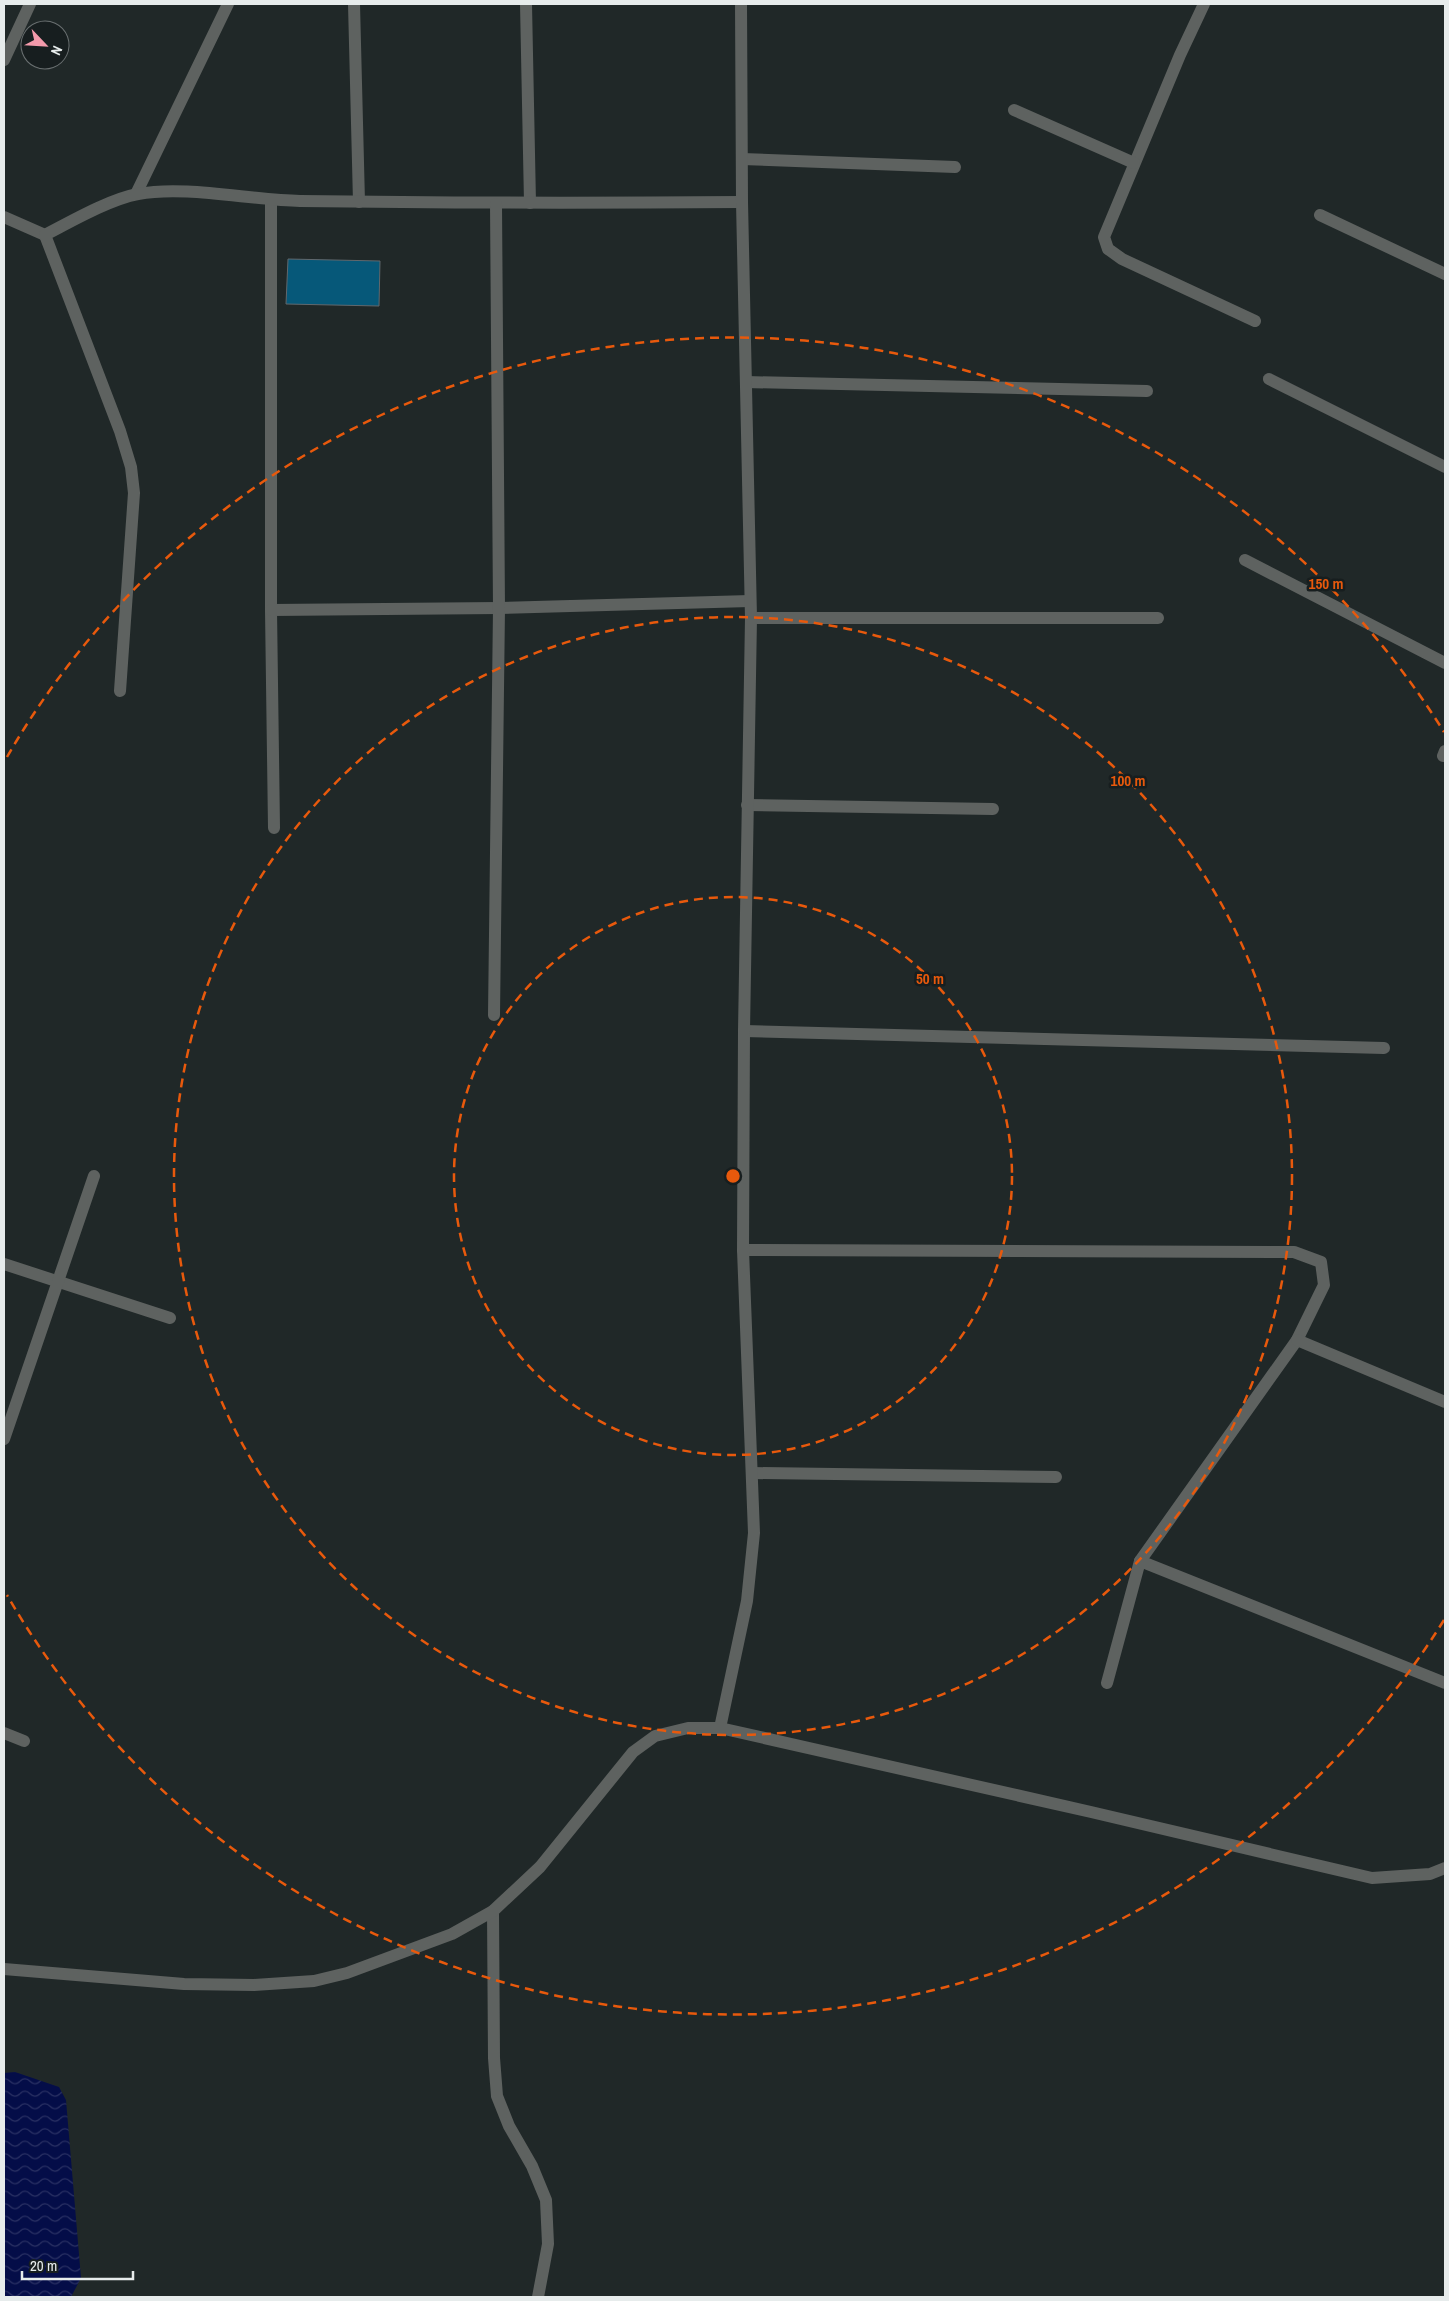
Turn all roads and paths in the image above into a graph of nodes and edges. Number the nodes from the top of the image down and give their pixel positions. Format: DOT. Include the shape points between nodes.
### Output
graph roads {
  1 [pos="30,4"];
  2 [pos="228,4"];
  3 [pos="354,4"];
  4 [pos="526,4"];
  5 [pos="741,4"];
  6 [pos="1204,4"];
  7 [pos="4,60"];
  8 [pos="1014,110"];
  9 [pos="742,158"];
  10 [pos="1134,163"];
  11 [pos="955,167"];
  12 [pos="136,194"];
  13 [pos="271,200"];
  14 [pos="360,202"];
  15 [pos="742,202"];
  16 [pos="530,203"];
  17 [pos="496,204"];
  18 [pos="1320,215"];
  19 [pos="4,217"];
  20 [pos="45,235"];
  21 [pos="1445,274"];
  22 [pos="1255,321"];
  23 [pos="1269,379"];
  24 [pos="746,382"];
  25 [pos="1147,390"];
  26 [pos="1445,467"];
  27 [pos="1245,560"];
  28 [pos="750,601"];
  29 [pos="498,608"];
  30 [pos="271,610"];
  31 [pos="751,618"];
  32 [pos="1158,618"];
  33 [pos="1445,663"];
  34 [pos="120,691"];
  35 [pos="747,805"];
  36 [pos="993,809"];
  37 [pos="274,828"];
  38 [pos="494,1015"];
  39 [pos="744,1031"];
  40 [pos="1384,1048"];
  41 [pos="94,1176"];
  42 [pos="743,1250"];
  43 [pos="4,1264"];
  44 [pos="58,1282"];
  45 [pos="170,1318"];
  46 [pos="1297,1340"];
  47 [pos="1445,1402"];
  48 [pos="4,1439"];
  49 [pos="753,1473"];
  50 [pos="1056,1477"];
  51 [pos="1140,1561"];
  52 [pos="1107,1683"];
  53 [pos="1445,1683"];
  54 [pos="720,1728"];
  55 [pos="4,1733"];
  56 [pos="24,1741"];
  57 [pos="1445,1868"];
  58 [pos="493,1911"];
  59 [pos="4,1969"];
  60 [pos="538,2297"];
  1 -- 7 [label="street"];
  2 -- 12 [label="street"];
  3 -- 14 [label="street"];
  4 -- 16 [label="street"];
  5 -- 9 [label="street"];
  6 -- 10 [label="street"];
  8 -- 10 [label="street"];
  9 -- 11 [label="street"];
  9 -- 15 [label="street"];
  10 -- 22 [label="street" via="1104,237 1108,249 1122,259"];
  12 -- 13 [label="street" via="166,191"];
  12 -- 20 [label="street"];
  13 -- 14 [label="street"];
  13 -- 30 [label="street"];
  14 -- 17 [label="street"];
  15 -- 16 [label="street"];
  15 -- 24 [label="street"];
  16 -- 17 [label="street"];
  17 -- 29 [label="street"];
  18 -- 21 [label="street"];
  19 -- 20 [label="street"];
  20 -- 34 [label="street" via="131,467 134,493"];
  23 -- 26 [label="street"];
  24 -- 25 [label="street"];
  24 -- 28 [label="street"];
  27 -- 33 [label="street"];
  28 -- 29 [label="street"];
  28 -- 31 [label="street"];
  29 -- 30 [label="street"];
  29 -- 38 [label="street"];
  30 -- 37 [label="street"];
  31 -- 32 [label="street"];
  31 -- 35 [label="street"];
  35 -- 36 [label="street"];
  35 -- 39 [label="street"];
  39 -- 40 [label="street"];
  39 -- 42 [label="street"];
  41 -- 44 [label="street"];
  42 -- 46 [label="street" via="1294,1252 1322,1262 1324,1286"];
  42 -- 49 [label="street"];
  43 -- 44 [label="street"];
  44 -- 45 [label="street"];
  44 -- 48 [label="street"];
  46 -- 47 [label="street"];
  46 -- 51 [label="street"];
  49 -- 50 [label="street"];
  49 -- 54 [label="street" via="754,1533 747,1601"];
  51 -- 52 [label="street"];
  51 -- 53 [label="street"];
  54 -- 57 [label="street" via="1372,1878 1430,1874"];
  54 -- 58 [label="street" via="688,1728 655,1736 633,1752 540,1867"];
  55 -- 56 [label="street"];
  58 -- 59 [label="street" via="452,1934 347,1973 314,1981 254,1985 184,1984"];
  58 -- 60 [label="street" via="497,2096 546,2200 548,2244"];
}
